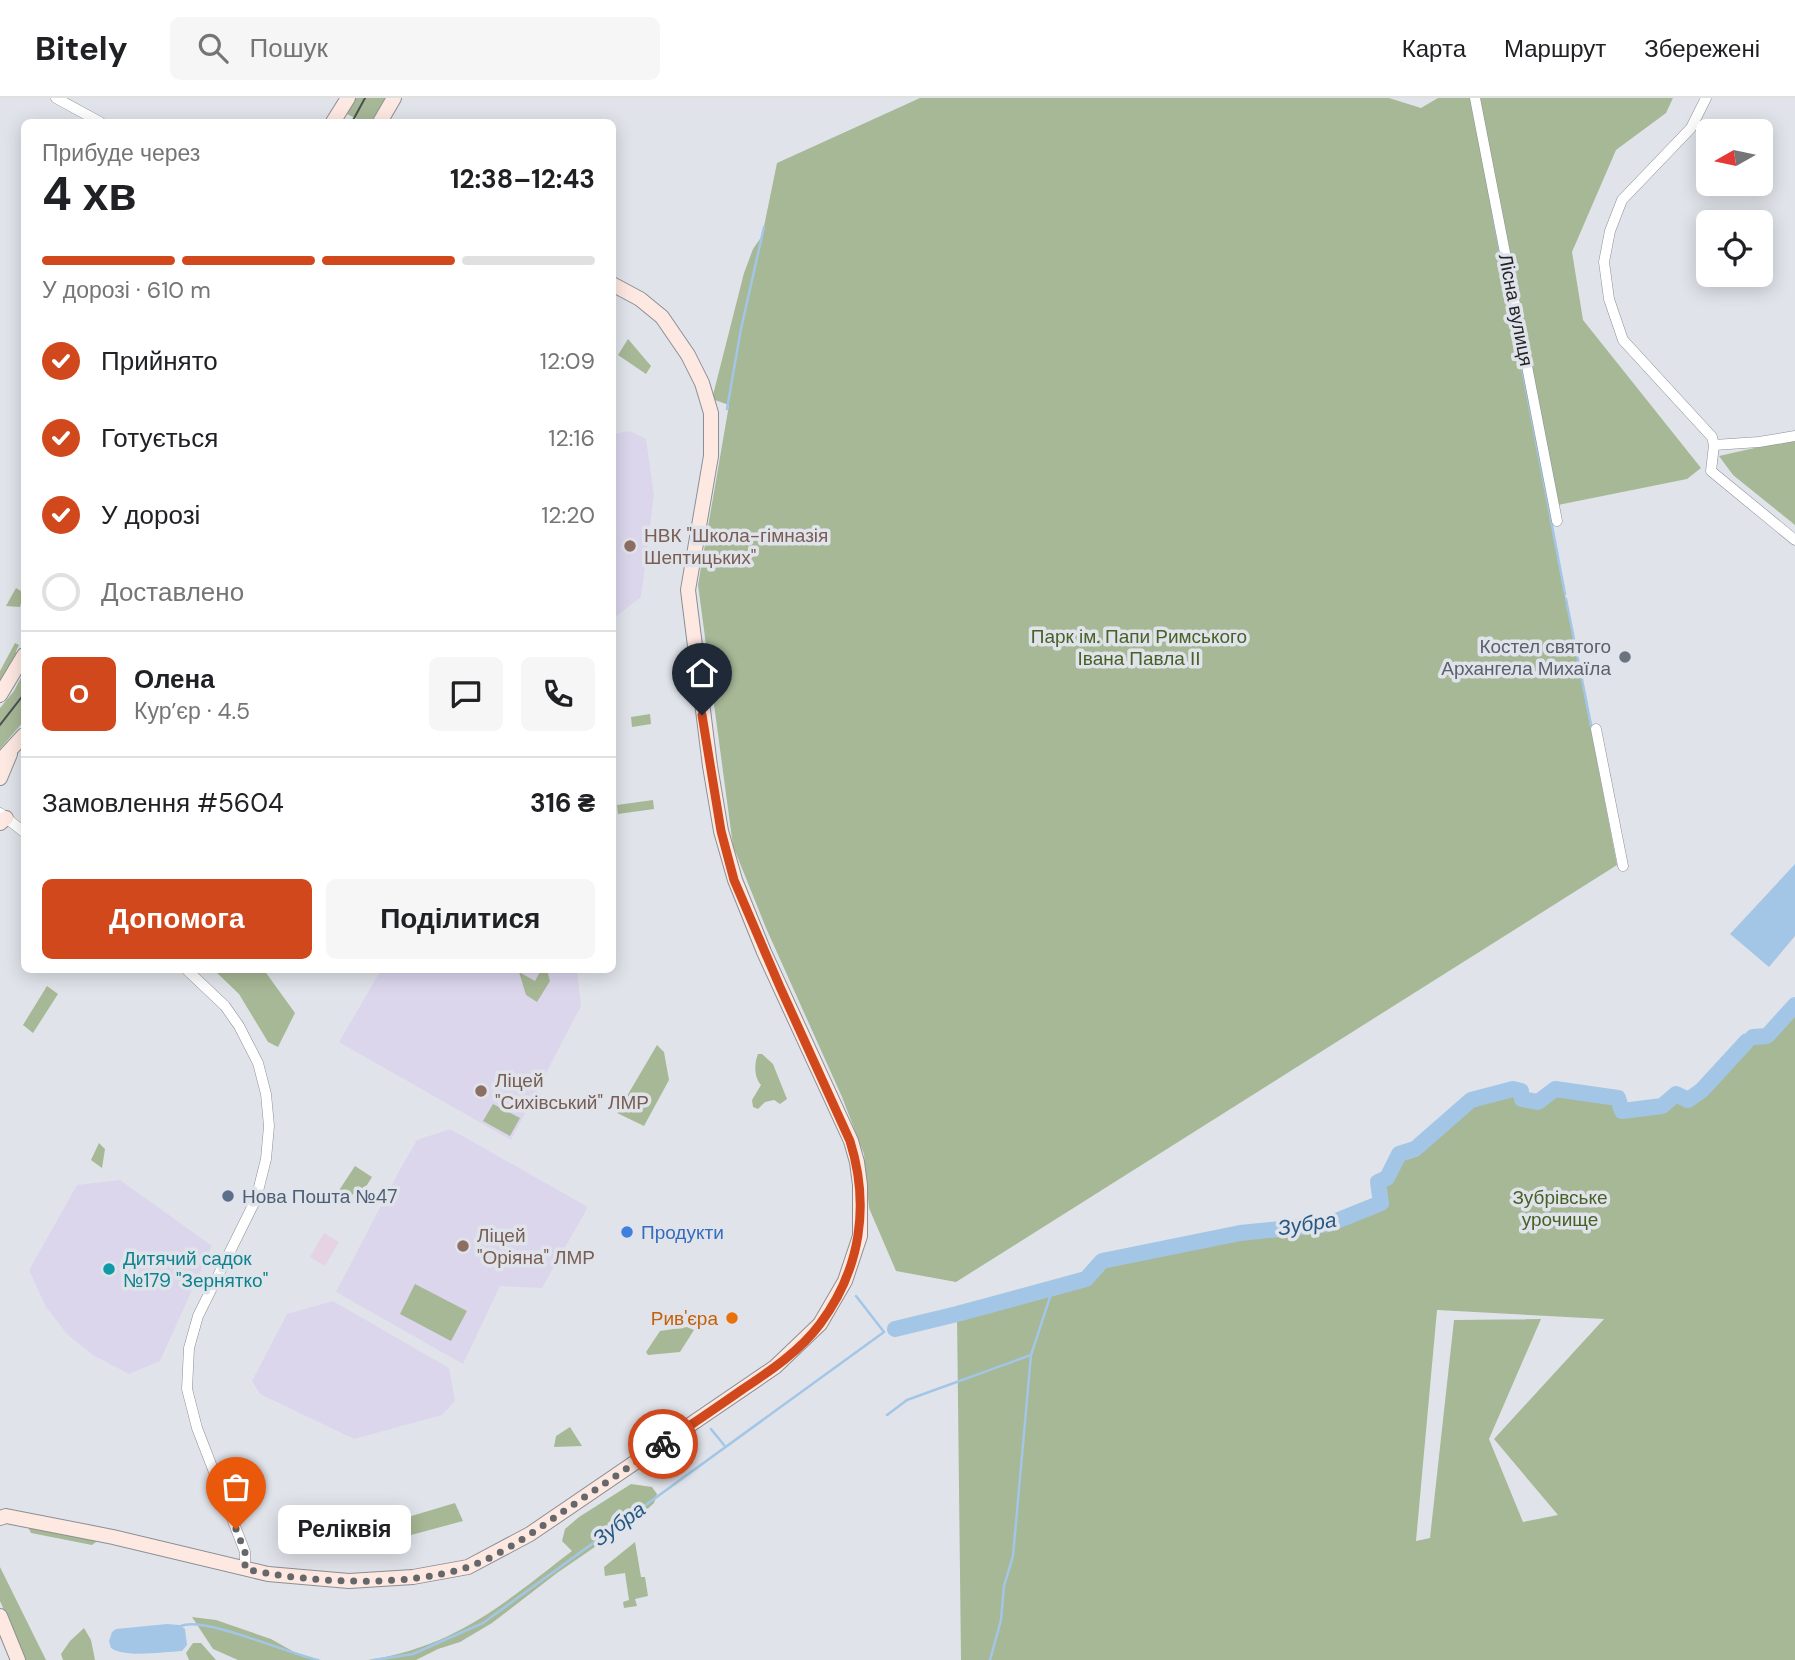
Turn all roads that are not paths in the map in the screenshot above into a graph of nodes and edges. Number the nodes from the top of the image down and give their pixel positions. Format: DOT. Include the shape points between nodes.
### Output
graph roads {
  1 [pos="56,98"];
  2 [pos="348,98"];
  3 [pos="394,98"];
  4 [pos="1475,98"];
  5 [pos="1706,98"];
  6 [pos="94,119"];
  7 [pos="335,119"];
  8 [pos="382,119"];
  9 [pos="616,286"];
  10 [pos="1795,436"];
  11 [pos="1715,445"];
  12 [pos="1557,521"];
  13 [pos="1795,540"];
  14 [pos="21,660"];
  15 [pos="0,695"];
  16 [pos="1596,729"];
  17 [pos="21,739"];
  18 [pos="11,751"];
  19 [pos="0,761"];
  20 [pos="0,778"];
  21 [pos="2,818"];
  22 [pos="21,830"];
  23 [pos="1623,866"];
  24 [pos="190,973"];
  25 [pos="0,1518"];
  26 [pos="245,1569"];
  27 [pos="0,1616"];
  28 [pos="18,1660"];
  1 -- 6 [label="street"];
  2 -- 7 [label="street"];
  3 -- 8 [label="street"];
  4 -- 12 [label="street, Лісна вулиця"];
  5 -- 11 [label="street" via="1691,128 1622,200 1604,262 1609,299 1623,340"];
  9 -- 26 [label="street" via="662,317 688,355 711,413 711,457 688,590 721,831 734,880 850,1141 860,1185 860,1236 845,1281 820,1324 799,1346 640,1460 501,1551 468,1567 390,1579 295,1578"];
  10 -- 11 [label="street"];
  11 -- 13 [label="street" via="1712,472"];
  14 -- 15 [label="street"];
  16 -- 23 [label="street"];
  17 -- 18 [label="street"];
  18 -- 19 [label="street"];
  18 -- 20 [label="street"];
  21 -- 22 [label="street"];
  24 -- 26 [label="street" via="239,1026 258,1063 266,1094 266,1160 256,1199 198,1316 189,1348 187,1389 197,1428 245,1552"];
  25 -- 26 [label="street" via="74,1528"];
  27 -- 28 [label="street"];
}
